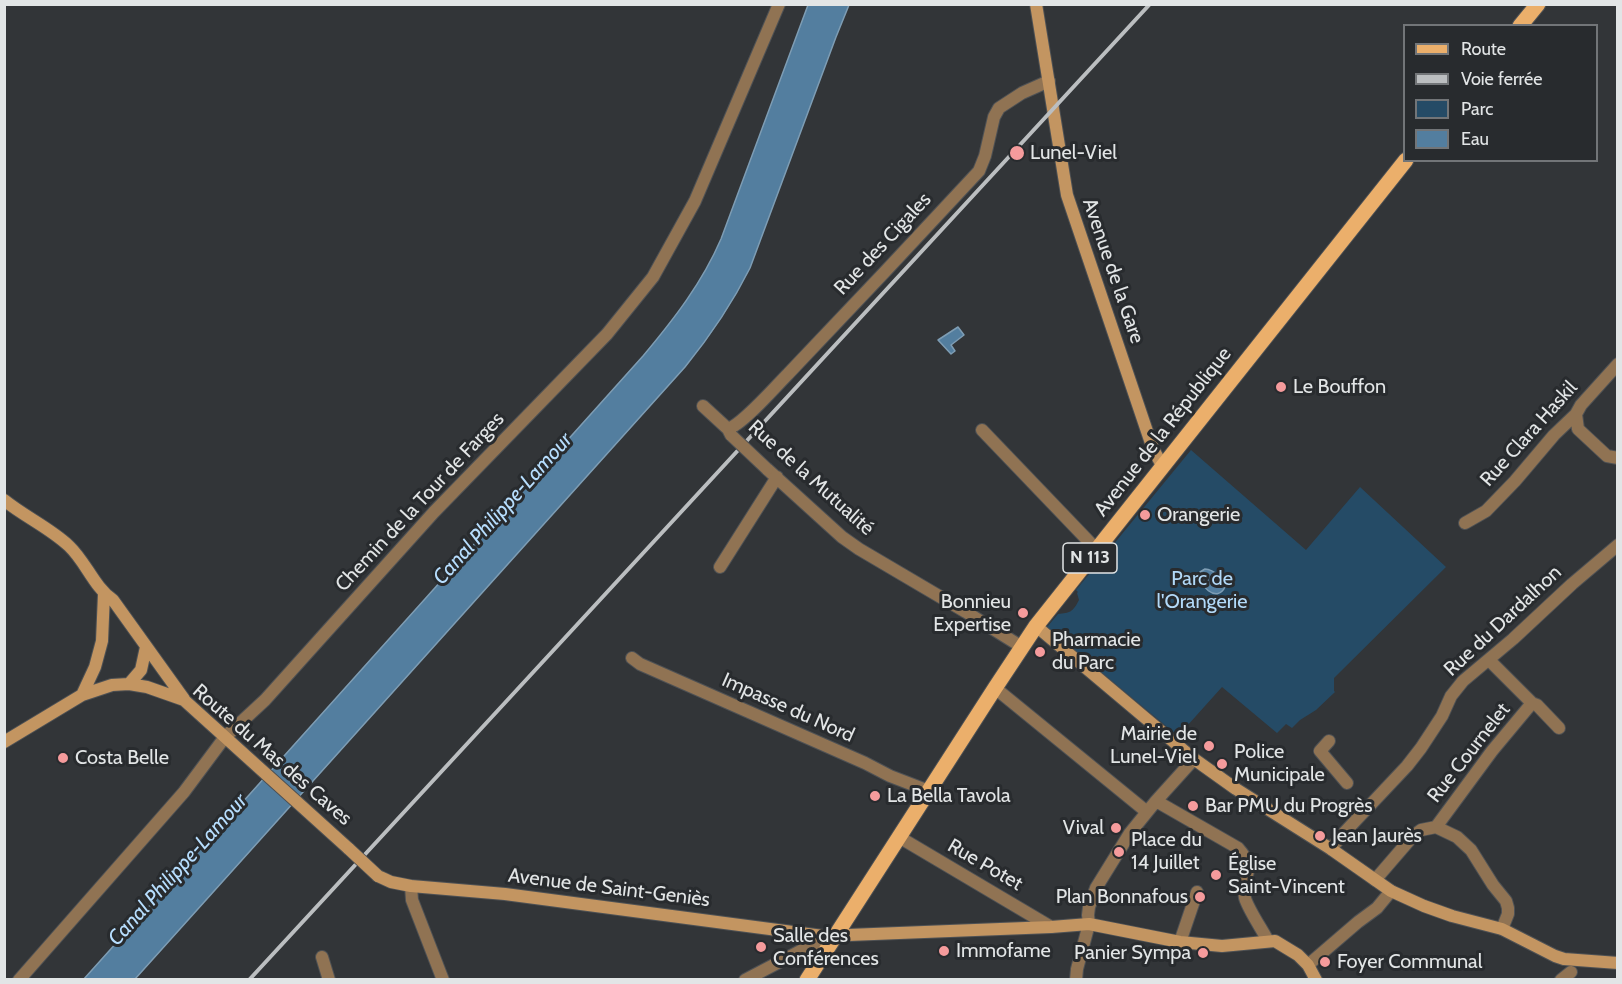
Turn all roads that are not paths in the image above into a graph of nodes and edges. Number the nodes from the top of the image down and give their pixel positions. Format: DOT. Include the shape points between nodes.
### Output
graph roads {
  1 [pos="779,4"];
  2 [pos="1036,4"];
  3 [pos="1538,4"];
  4 [pos="1522,24"];
  5 [pos="1049,81"];
  6 [pos="1404,162"];
  7 [pos="1617,364"];
  8 [pos="703,406"];
  9 [pos="1576,414"];
  10 [pos="982,430"];
  11 [pos="730,433"];
  12 [pos="1617,458"];
  13 [pos="1163,466"];
  14 [pos="777,477"];
  15 [pos="4,500"];
  16 [pos="1465,523"];
  17 [pos="1617,545"];
  18 [pos="1097,550"];
  19 [pos="720,567"];
  20 [pos="104,594"];
  21 [pos="1036,626"];
  22 [pos="146,647"];
  23 [pos="1022,647"];
  24 [pos="632,658"];
  25 [pos="1490,660"];
  26 [pos="95,667"];
  27 [pos="129,684"];
  28 [pos="112,685"];
  29 [pos="995,688"];
  30 [pos="82,695"];
  31 [pos="184,700"];
  32 [pos="1532,703"];
  33 [pos="1559,728"];
  34 [pos="225,737"];
  35 [pos="1329,741"];
  36 [pos="4,742"];
  37 [pos="1194,759"];
  38 [pos="1347,783"];
  39 [pos="929,791"];
  40 [pos="1156,801"];
  41 [pos="1147,812"];
  42 [pos="1436,827"];
  43 [pos="899,837"];
  44 [pos="1331,849"];
  45 [pos="378,876"];
  46 [pos="1375,880"];
  47 [pos="411,886"];
  48 [pos="1391,891"];
  49 [pos="1197,892"];
  50 [pos="1089,924"];
  51 [pos="1051,927"];
  52 [pos="1502,929"];
  53 [pos="836,937"];
  54 [pos="1268,941"];
  55 [pos="1180,942"];
  56 [pos="322,957"];
  57 [pos="1617,963"];
  58 [pos="1308,965"];
  59 [pos="1078,979"];
  60 [pos="19,980"];
  61 [pos="329,980"];
  62 [pos="443,980"];
  63 [pos="745,980"];
  64 [pos="807,980"];
  65 [pos="1316,980"];
  1 -- 34 [label="street, Chemin de la Tour de Farges" via="695,201 653,277 607,334 434,512 265,700"];
  2 -- 5 [label="street, Avenue de la Gare"];
  3 -- 4 [label="main road"];
  5 -- 11 [label="street, Rue des Cigales" via="999,108 979,171"];
  5 -- 13 [label="street, Avenue de la Gare" via="1067,195 1153,449"];
  6 -- 13 [label="main road, Avenue de la République / N 113"];
  7 -- 9 [label="street, Rue Clara Haskil"];
  8 -- 11 [label="street, Rue de la Mutualité"];
  9 -- 12 [label="street" via="1578,429 1607,456"];
  9 -- 16 [label="street, Rue Clara Haskil" via="1486,511"];
  10 -- 18 [label="street"];
  11 -- 14 [label="street, Rue de la Mutualité, bridge"];
  13 -- 18 [label="main road, Avenue de la République / N 113"];
  14 -- 19 [label="street"];
  14 -- 23 [label="street, Rue de la Mutualité" via="859,549"];
  15 -- 20 [label="street" via="67,544"];
  17 -- 25 [label="street, Rue du Dardalhon"];
  18 -- 21 [label="main road, Avenue de la République / N 113"];
  20 -- 22 [label="street" via="113,600"];
  20 -- 26 [label="street" via="102,641"];
  21 -- 23 [label="main road, Avenue de la République / N 113"];
  21 -- 37 [label="street"];
  22 -- 27 [label="street" via="141,670"];
  22 -- 31 [label="street"];
  23 -- 29 [label="main road, Avenue de la République / N 113"];
  24 -- 39 [label="street, Impasse du Nord"];
  25 -- 32 [label="street, Rue Cournelet"];
  25 -- 44 [label="street, Rue du Dardalhon" via="1463,681 1429,738"];
  26 -- 28 [label="street"];
  26 -- 30 [label="street"];
  27 -- 28 [label="street, Route du Mas des Caves"];
  27 -- 31 [label="street, Route du Mas des Caves"];
  28 -- 30 [label="street, Route du Mas des Caves"];
  29 -- 39 [label="main road, Avenue de la République / N 113"];
  29 -- 41 [label="street"];
  30 -- 36 [label="street, Route du Mas des Caves"];
  31 -- 34 [label="street, Route du Mas des Caves"];
  32 -- 33 [label="street, Rue Cournelet"];
  32 -- 42 [label="street, Rue Cournelet"];
  34 -- 45 [label="street, Route du Mas des Caves, bridge"];
  34 -- 60 [label="street, Chemin de la Tour de Farges" via="184,792"];
  35 -- 38 [label="street" via="1320,751"];
  37 -- 40 [label="street"];
  37 -- 44 [label="street"];
  39 -- 43 [label="main road, Avenue de la République / N 113"];
  40 -- 41 [label="street"];
  40 -- 54 [label="street" via="1244,855 1249,871 1245,900"];
  41 -- 50 [label="street" via="1096,888 1089,907"];
  42 -- 46 [label="street" via="1413,836"];
  42 -- 52 [label="street" via="1472,850 1506,901 1508,914"];
  43 -- 51 [label="street, Rue Potet"];
  43 -- 53 [label="main road, Avenue de la République / N 113"];
  44 -- 46 [label="street"];
  45 -- 47 [label="street, Avenue de Saint-Geniès"];
  46 -- 48 [label="street"];
  47 -- 53 [label="street, Avenue de Saint-Geniès" via="517,895"];
  47 -- 62 [label="street" via="412,900"];
  48 -- 52 [label="street" via="1443,912"];
  48 -- 58 [label="street" via="1377,908"];
  49 -- 55 [label="street"];
  50 -- 51 [label="street"];
  50 -- 55 [label="street"];
  50 -- 59 [label="street"];
  51 -- 53 [label="street, Avenue de Saint-Geniès"];
  52 -- 57 [label="street" via="1564,959"];
  53 -- 63 [label="street"];
  53 -- 64 [label="main road, Avenue de la République / N 113"];
  54 -- 55 [label="street" via="1222,945"];
  54 -- 58 [label="street" via="1282,945"];
  56 -- 61 [label="street"];
  58 -- 65 [label="street"];
}
